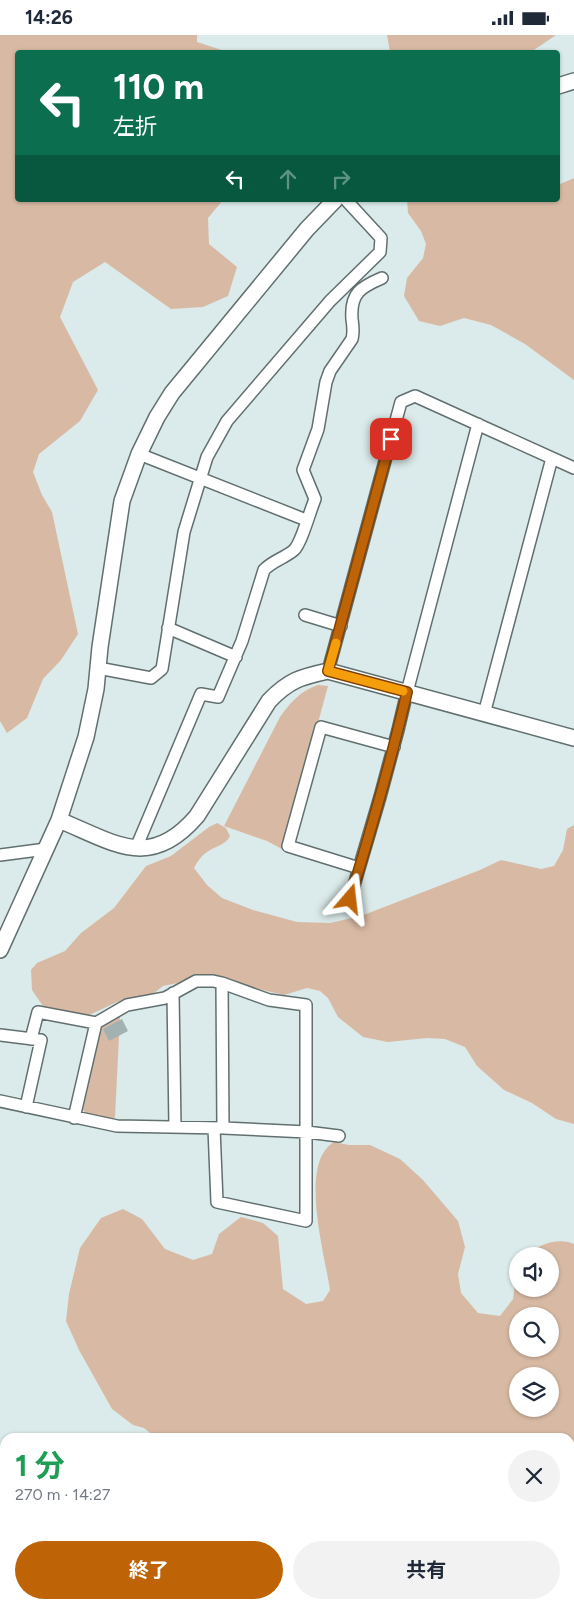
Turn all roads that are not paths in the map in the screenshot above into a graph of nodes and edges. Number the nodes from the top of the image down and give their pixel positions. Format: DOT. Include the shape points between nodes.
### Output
graph roads {
  1 [pos="574,81"];
  2 [pos="560,85"];
  3 [pos="333,202"];
  4 [pos="348,202"];
  5 [pos="382,278"];
  6 [pos="478,424"];
  7 [pos="139,455"];
  8 [pos="552,458"];
  9 [pos="574,468"];
  10 [pos="200,479"];
  11 [pos="306,520"];
  12 [pos="305,615"];
  13 [pos="341,626"];
  14 [pos="168,628"];
  15 [pos="236,657"];
  16 [pos="98,668"];
  17 [pos="328,671"];
  18 [pos="407,692"];
  19 [pos="484,714"];
  20 [pos="574,738"];
  21 [pos="394,747"];
  22 [pos="60,820"];
  23 [pos="136,848"];
  24 [pos="46,849"];
  25 [pos="0,855"];
  26 [pos="359,868"];
  27 [pos="350,899"];
  28 [pos="0,950"];
  29 [pos="222,983"];
  30 [pos="173,993"];
  31 [pos="96,1023"];
  32 [pos="0,1035"];
  33 [pos="31,1039"];
  34 [pos="0,1101"];
  35 [pos="26,1107"];
  36 [pos="74,1117"];
  37 [pos="175,1127"];
  38 [pos="218,1128"];
  39 [pos="307,1132"];
  40 [pos="339,1136"];
  1 -- 2 [label="street"];
  3 -- 7 [label="street" via="307,229 172,393"];
  4 -- 10 [label="street" via="381,238 380,252 330,301 227,421 207,457"];
  5 -- 11 [label="street" via="367,284 354,298 354,333 326,382 318,429 303,470 315,499"];
  6 -- 8 [label="street"];
  6 -- 13 [label="street" via="414,396 401,402"];
  6 -- 18 [label="street"];
  7 -- 10 [label="street"];
  7 -- 16 [label="street" via="122,501"];
  8 -- 9 [label="street"];
  8 -- 19 [label="street"];
  10 -- 11 [label="street"];
  10 -- 14 [label="street" via="184,532"];
  11 -- 15 [label="street" via="296,549 264,570"];
  12 -- 13 [label="street"];
  13 -- 17 [label="street"];
  14 -- 15 [label="street"];
  14 -- 16 [label="street" via="162,669 151,678"];
  15 -- 23 [label="street" via="218,697 201,693"];
  16 -- 22 [label="street" via="86,737"];
  17 -- 18 [label="street"];
  17 -- 23 [label="street" via="287,684 269,701 187,828 164,844"];
  18 -- 19 [label="street"];
  18 -- 21 [label="street"];
  19 -- 20 [label="street"];
  21 -- 26 [label="street"];
  21 -- 26 [label="street" via="321,727 318,736 288,846"];
  22 -- 23 [label="street"];
  22 -- 24 [label="street"];
  24 -- 25 [label="street"];
  24 -- 28 [label="street"];
  26 -- 27 [label="street"];
  29 -- 30 [label="street" via="196,981"];
  29 -- 38 [label="street"];
  29 -- 39 [label="street" via="269,1000 306,1005"];
  30 -- 31 [label="street" via="165,998 127,1005"];
  30 -- 37 [label="street"];
  31 -- 33 [label="street" via="38,1012"];
  31 -- 36 [label="street"];
  32 -- 33 [label="street"];
  33 -- 35 [label="street" via="41,1040"];
  34 -- 35 [label="street"];
  35 -- 36 [label="street"];
  36 -- 37 [label="street" via="117,1126"];
  37 -- 38 [label="street"];
  38 -- 39 [label="street"];
  38 -- 39 [label="street" via="217,1202 306,1221"];
  39 -- 40 [label="street"];
}
